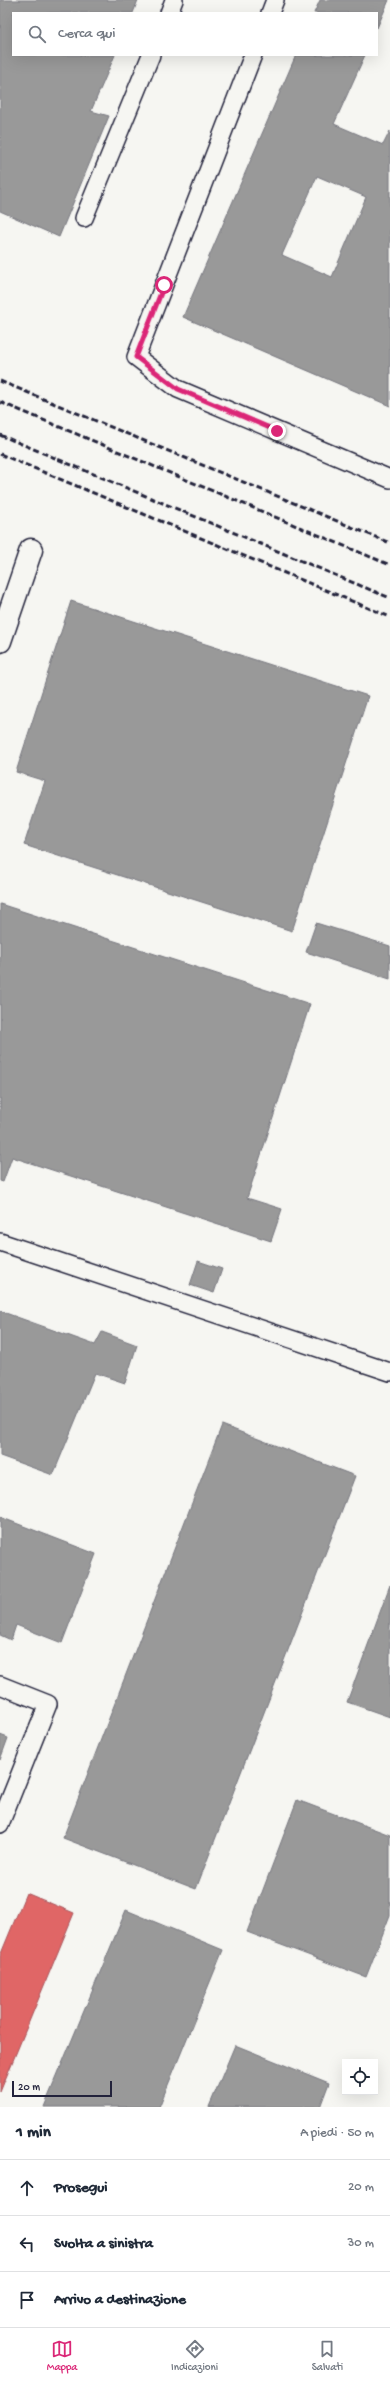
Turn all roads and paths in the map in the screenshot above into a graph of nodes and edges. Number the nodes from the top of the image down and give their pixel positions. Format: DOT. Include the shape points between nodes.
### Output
graph roads {
  1 [pos="174,0"];
  2 [pos="275,0"];
  3 [pos="168,12"];
  4 [pos="270,12"];
  5 [pos="151,56"];
  6 [pos="253,56"];
  7 [pos="84,218"];
  8 [pos="390,479"];
  9 [pos="31,550"];
  10 [pos="0,641"];
  11 [pos="0,1242"];
  12 [pos="390,1372"];
  13 [pos="0,1685"];
  14 [pos="0,1824"];
  1 -- 3 [label="lane"];
  2 -- 4 [label="lane"];
  5 -- 7 [label="lane"];
  6 -- 8 [label="lane" via="136,357 178,389"];
  9 -- 10 [label="street"];
  11 -- 12 [label="lane"];
  13 -- 14 [label="lane" via="48,1704"];
}
